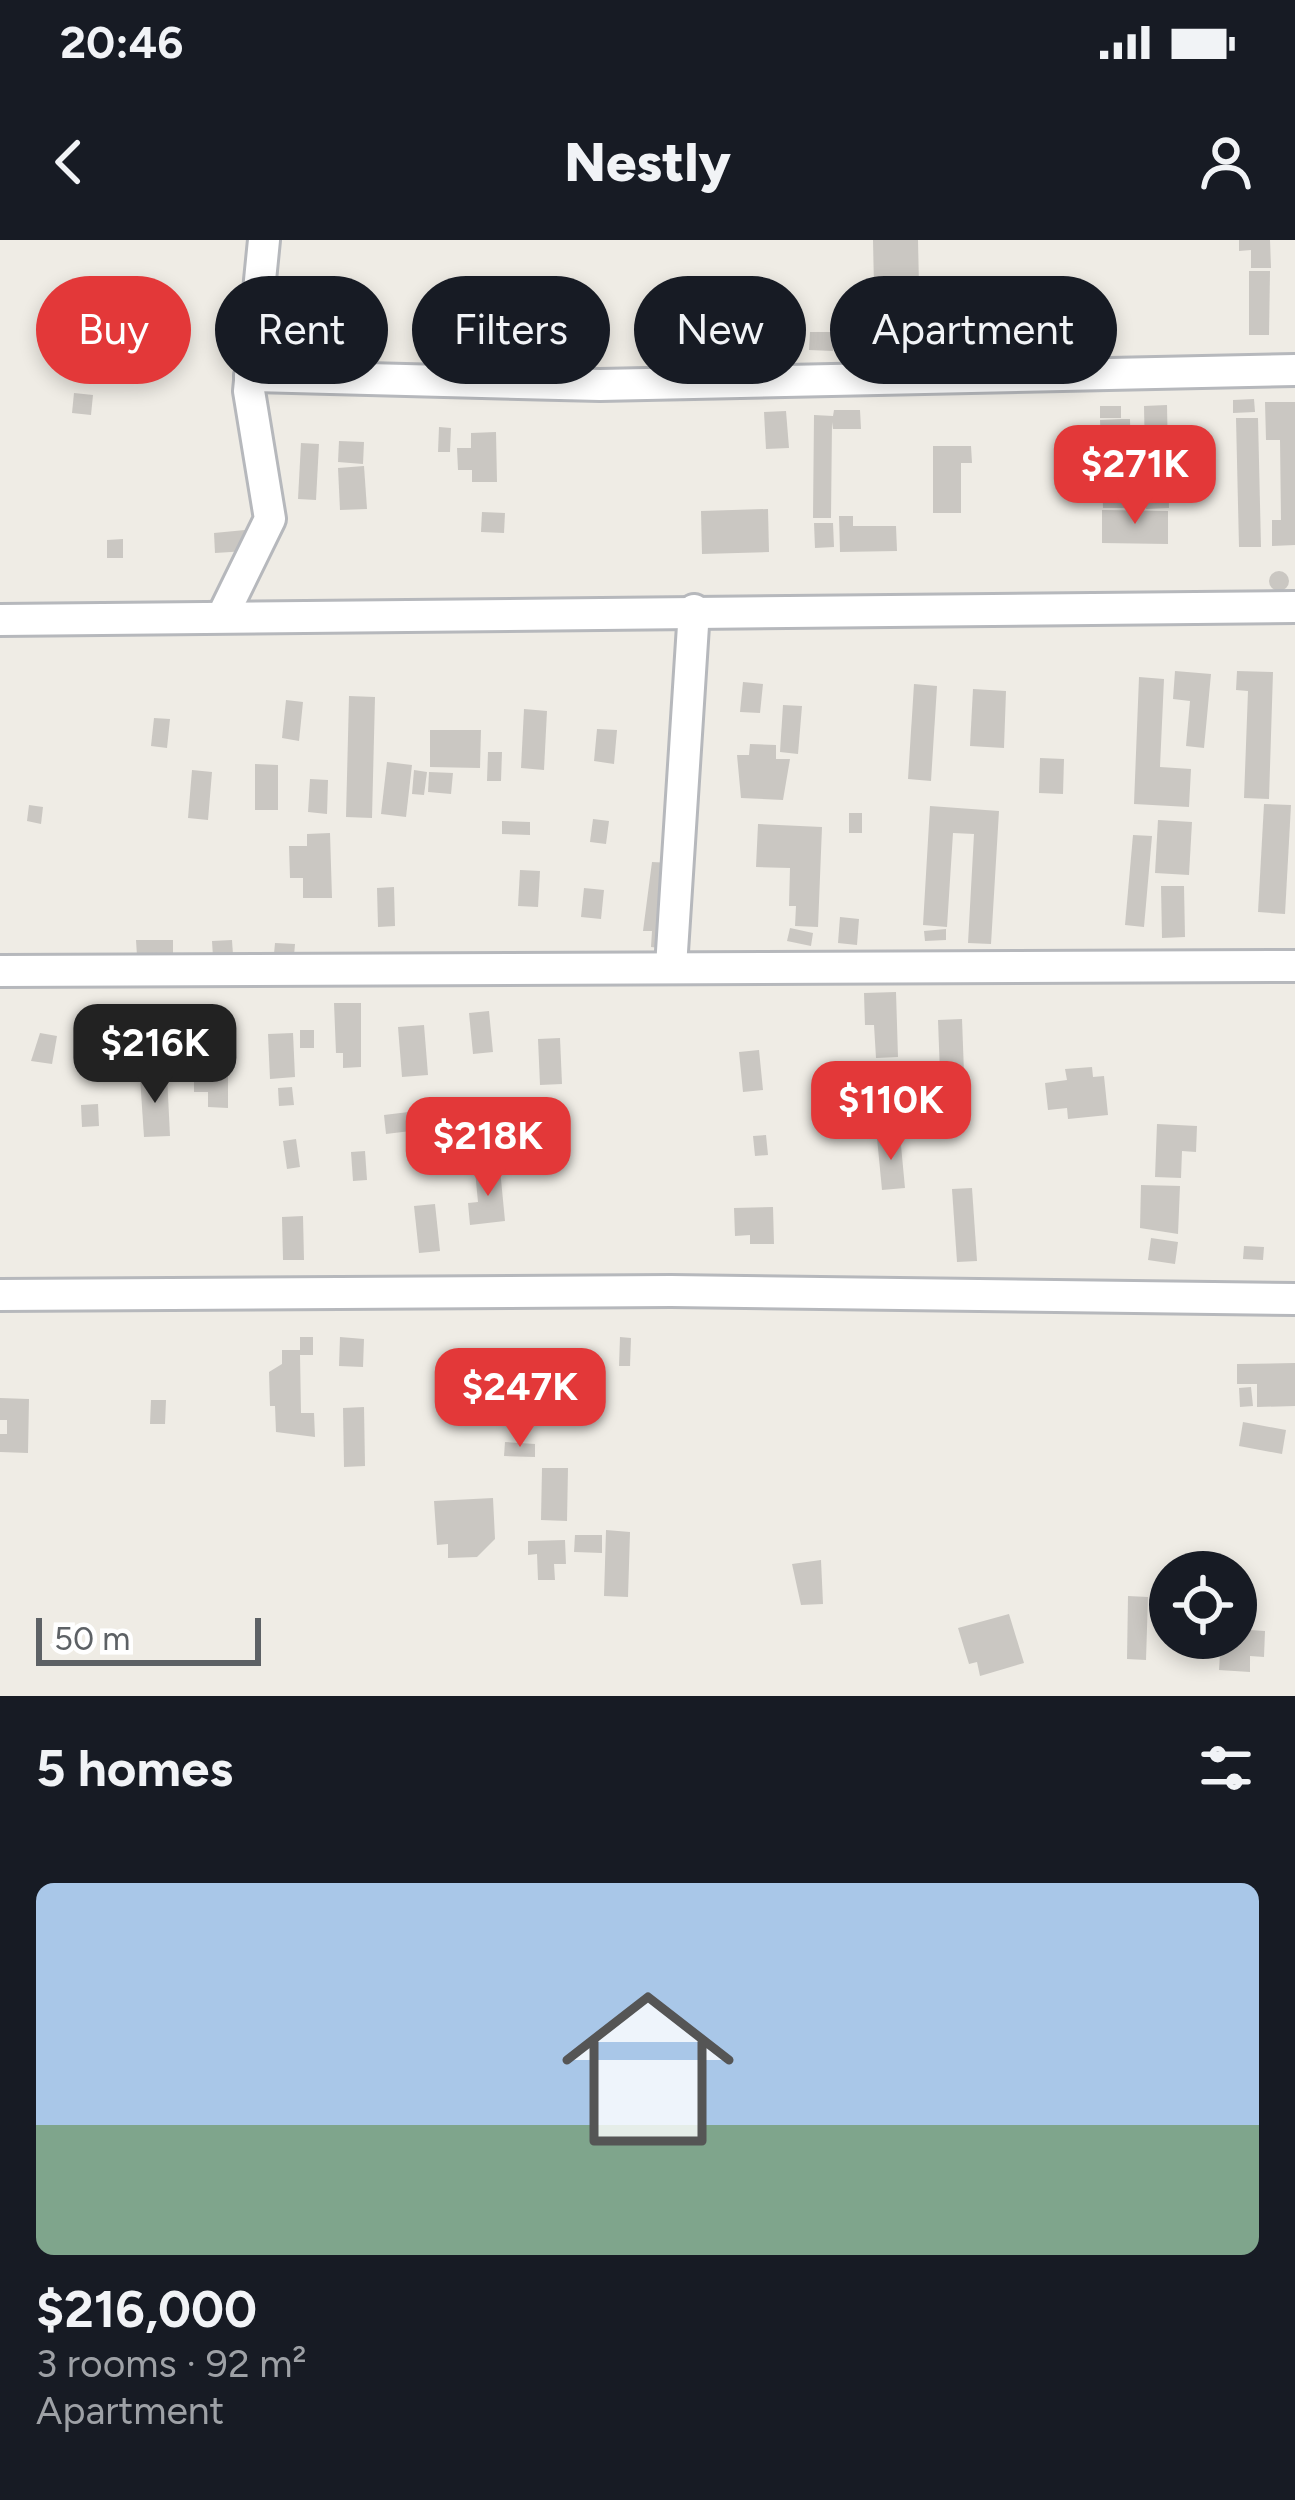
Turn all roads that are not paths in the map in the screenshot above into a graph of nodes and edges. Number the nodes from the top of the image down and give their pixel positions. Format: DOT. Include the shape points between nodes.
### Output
graph roads {
  1 [pos="264,240"];
  2 [pos="260,276"];
  3 [pos="1295,370"];
  4 [pos="388,379"];
  5 [pos="251,384"];
  6 [pos="1295,607"];
  7 [pos="694,610"];
  8 [pos="222,617"];
  9 [pos="0,620"];
  10 [pos="1295,966"];
  11 [pos="671,967"];
  12 [pos="0,971"];
  13 [pos="0,1295"];
  14 [pos="1295,1299"];
  1 -- 2 [label="street"];
  3 -- 4 [label="street" via="622,385"];
  5 -- 8 [label="street" via="270,520"];
  6 -- 7 [label="street"];
  7 -- 8 [label="street"];
  7 -- 11 [label="street"];
  8 -- 9 [label="street"];
  10 -- 11 [label="street"];
  11 -- 12 [label="street"];
  13 -- 14 [label="street"];
}
